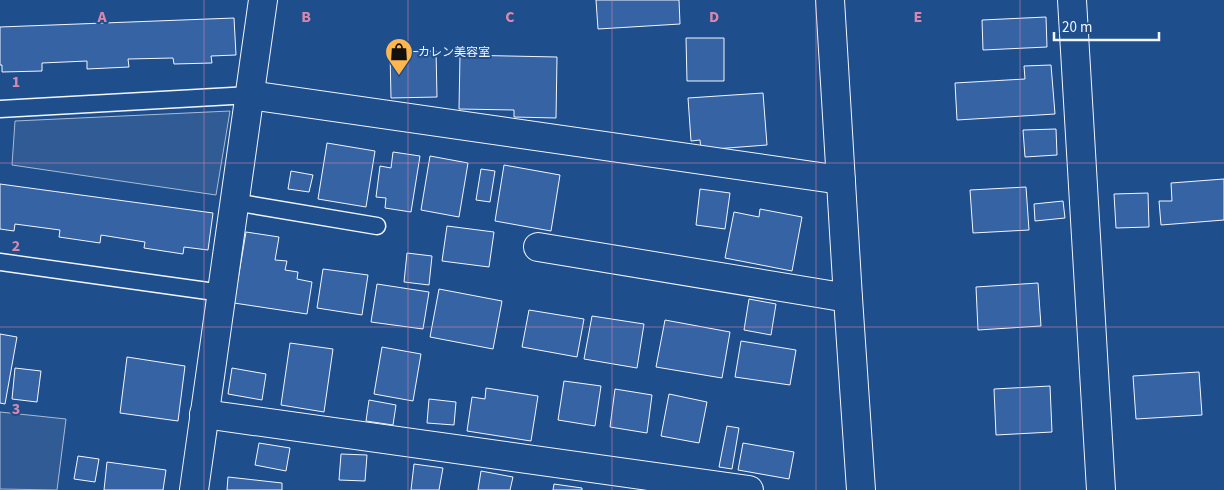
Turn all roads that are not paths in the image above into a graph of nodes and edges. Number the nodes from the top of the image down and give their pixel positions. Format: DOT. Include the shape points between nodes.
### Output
graph roads {
  1 [pos="263,0"];
  2 [pos="830,0"];
  3 [pos="1072,0"];
  4 [pos="250,95"];
  5 [pos="0,109"];
  6 [pos="841,180"];
  7 [pos="234,202"];
  8 [pos="377,226"];
  9 [pos="538,247"];
  10 [pos="0,262"];
  11 [pos="222,293"];
  12 [pos="848,298"];
  13 [pos="204,414"];
  14 [pos="194,490"];
  15 [pos="750,490"];
  16 [pos="861,490"];
  17 [pos="1101,490"];
  1 -- 4 [label="street"];
  2 -- 6 [label="street"];
  3 -- 17 [label="street"];
  4 -- 5 [label="lane"];
  4 -- 6 [label="street"];
  4 -- 7 [label="street"];
  6 -- 12 [label="street"];
  7 -- 8 [label="lane"];
  7 -- 11 [label="street"];
  9 -- 12 [label="street"];
  10 -- 11 [label="lane"];
  11 -- 13 [label="street"];
  12 -- 16 [label="street"];
  13 -- 14 [label="street"];
  13 -- 15 [label="street"];
}
